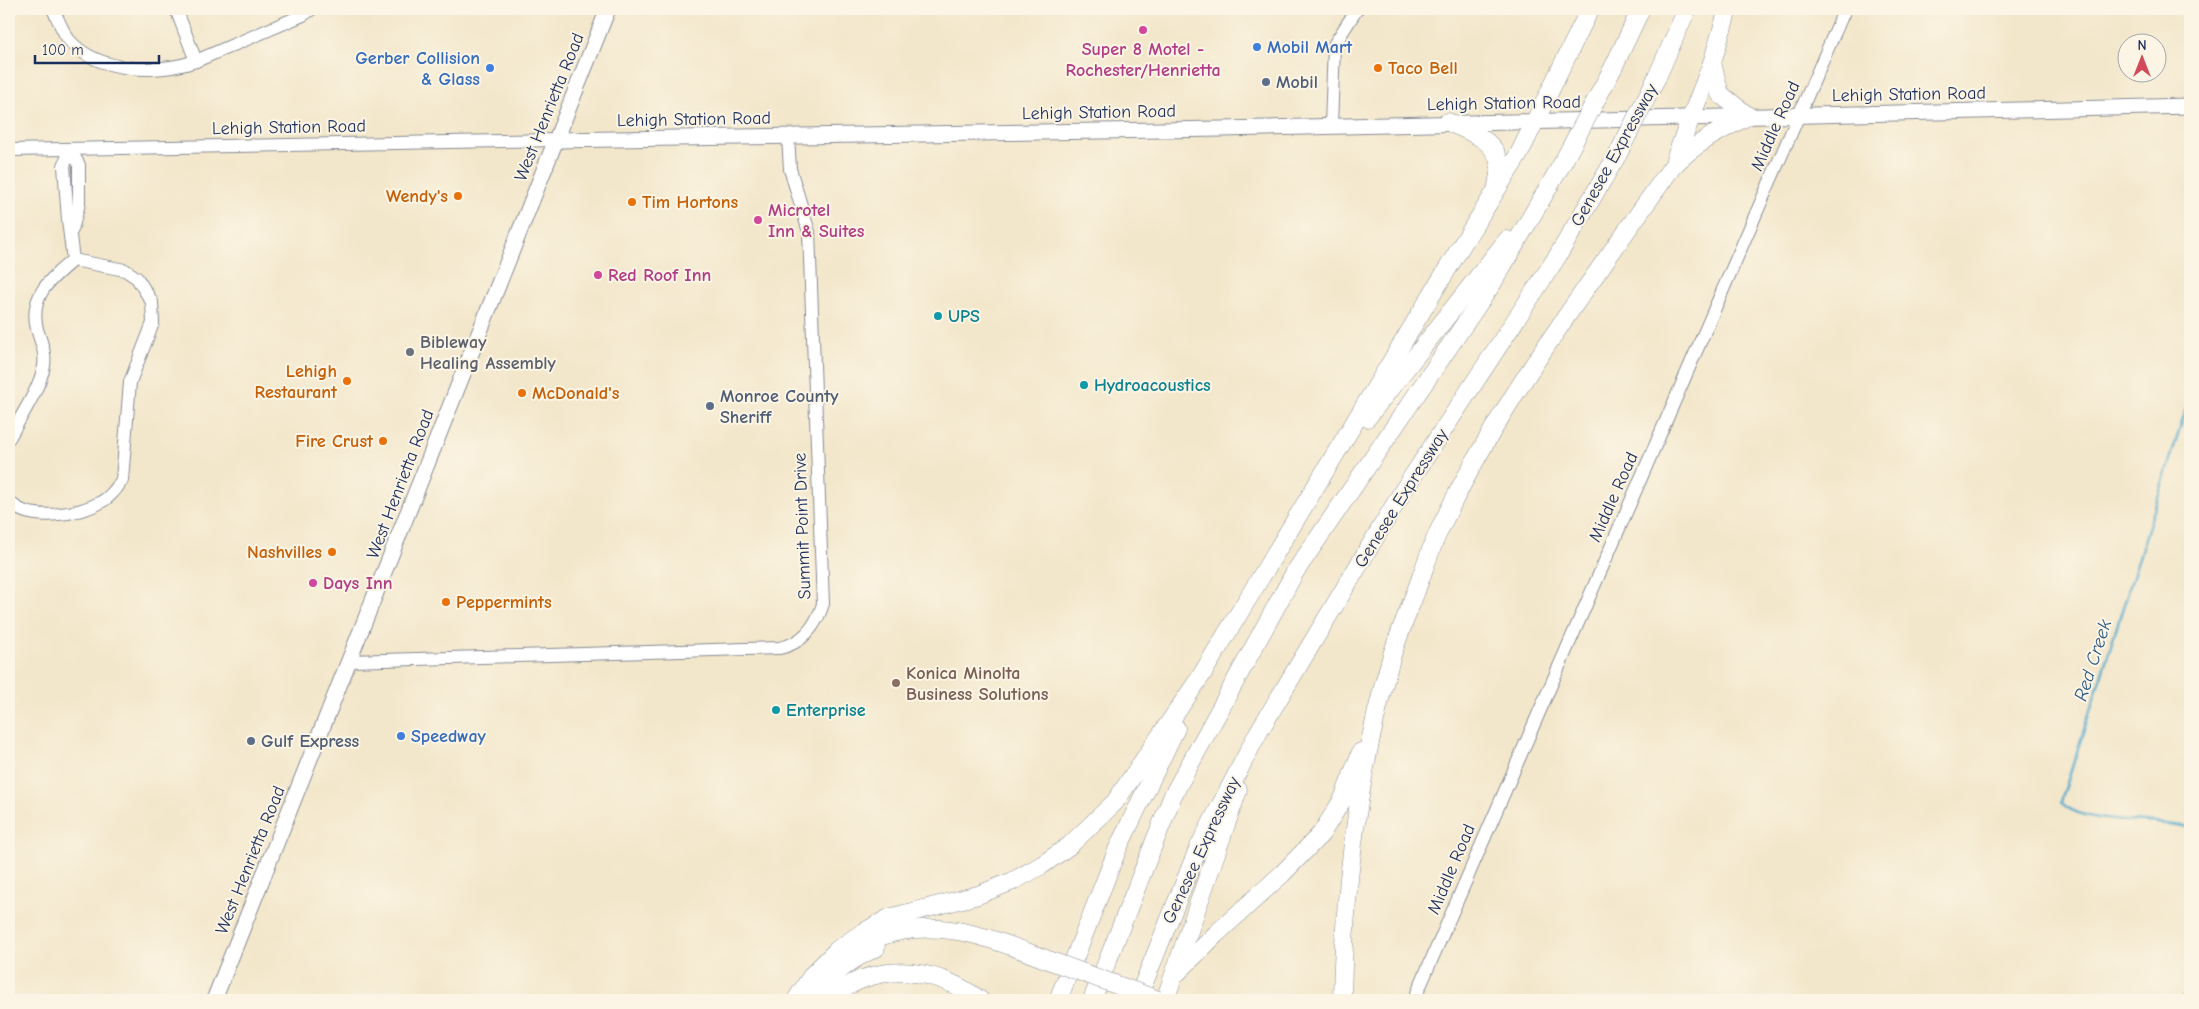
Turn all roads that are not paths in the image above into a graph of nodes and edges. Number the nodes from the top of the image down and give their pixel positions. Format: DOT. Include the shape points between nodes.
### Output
graph roads {
  1 [pos="53,9"];
  2 [pos="176,9"];
  3 [pos="312,9"];
  4 [pos="608,9"];
  5 [pos="1357,9"];
  6 [pos="1590,9"];
  7 [pos="1641,9"];
  8 [pos="1687,9"];
  9 [pos="1728,9"];
  10 [pos="1845,9"];
  11 [pos="196,61"];
  12 [pos="1712,63"];
  13 [pos="2190,106"];
  14 [pos="1748,116"];
  15 [pos="1798,116"];
  16 [pos="1692,118"];
  17 [pos="1536,121"];
  18 [pos="1448,122"];
  19 [pos="1331,126"];
  20 [pos="788,136"];
  21 [pos="556,140"];
  22 [pos="70,149"];
  23 [pos="9,150"];
  24 [pos="1672,166"];
  25 [pos="1496,192"];
  26 [pos="1542,194"];
  27 [pos="73,260"];
  28 [pos="9,438"];
  29 [pos="1318,482"];
  30 [pos="9,501"];
  31 [pos="350,661"];
  32 [pos="1201,676"];
  33 [pos="1380,699"];
  34 [pos="1258,733"];
  35 [pos="1050,965"];
  36 [pos="1174,976"];
  37 [pos="214,1000"];
  38 [pos="796,1000"];
  39 [pos="802,1000"];
  40 [pos="815,1000"];
  41 [pos="828,1000"];
  42 [pos="980,1000"];
  43 [pos="1058,1000"];
  44 [pos="1092,1000"];
  45 [pos="1135,1000"];
  46 [pos="1158,1000"];
  47 [pos="1165,1000"];
  48 [pos="1342,1000"];
  49 [pos="1414,1000"];
  1 -- 11 [label="street" via="68,38 96,59 112,65 146,68 181,66"];
  2 -- 11 [label="street"];
  3 -- 11 [label="street"];
  4 -- 21 [label="main road, West Henrietta Road"];
  5 -- 19 [label="street" via="1334,45"];
  6 -- 17 [label="highway"];
  7 -- 26 [label="highway, bridge" via="1562,164"];
  8 -- 34 [label="highway, Genesee Expressway, bridge" via="1618,154 1557,257 1403,491"];
  9 -- 12 [label="highway"];
  10 -- 15 [label="street, Middle Road"];
  12 -- 14 [label="highway" via="1720,94"];
  12 -- 16 [label="highway"];
  13 -- 15 [label="main road, Lehigh Station Road"];
  14 -- 15 [label="main road, Lehigh Station Road"];
  14 -- 16 [label="main road, Lehigh Station Road"];
  14 -- 24 [label="highway" via="1710,135"];
  15 -- 49 [label="street, Middle Road"];
  16 -- 17 [label="main road, Lehigh Station Road"];
  16 -- 24 [label="highway"];
  17 -- 18 [label="main road, Lehigh Station Road"];
  17 -- 25 [label="highway"];
  18 -- 19 [label="main road, Lehigh Station Road"];
  18 -- 25 [label="highway" via="1486,141 1496,152 1500,163"];
  19 -- 20 [label="main road, Lehigh Station Road"];
  20 -- 21 [label="main road, Lehigh Station Road"];
  20 -- 31 [label="street, Summit Point Drive" via="790,169 809,232 823,604 815,623 797,641 779,648"];
  21 -- 22 [label="street, Lehigh Station Road"];
  21 -- 31 [label="main road, West Henrietta Road"];
  22 -- 23 [label="street, Lehigh Station Road"];
  22 -- 27 [label="street" via="64,166"];
  24 -- 33 [label="highway" via="1525,379 1487,441 1437,535 1393,653"];
  25 -- 29 [label="highway"];
  26 -- 29 [label="highway"];
  26 -- 44 [label="highway" via="1492,284 1291,581 1173,795"];
  27 -- 28 [label="street" via="40,291 36,322 44,366 34,393"];
  27 -- 30 [label="street" via="125,270 136,278 152,302 153,323 130,382 122,480 114,493 101,502 62,515 28,512 15,508"];
  29 -- 32 [label="highway"];
  31 -- 37 [label="main road, West Henrietta Road"];
  32 -- 38 [label="highway" via="1115,802 1070,846 1013,881 978,895 889,918 837,950 813,974"];
  32 -- 43 [label="highway" via="1118,848"];
  33 -- 36 [label="highway" via="1343,799 1321,834"];
  33 -- 48 [label="highway" via="1356,817 1343,929"];
  34 -- 36 [label="highway"];
  34 -- 45 [label="highway, Genesee Expressway" via="1198,849"];
  35 -- 39 [label="highway" via="978,935 952,929 900,931 848,952 818,977"];
  35 -- 40 [label="highway" via="950,938 925,936 904,939 858,955 821,990"];
  35 -- 45 [label="highway"];
  35 -- 46 [label="highway, bridge"];
  36 -- 47 [label="highway"];
  41 -- 42 [label="highway" via="854,981 898,972 922,973 943,979"];
}
